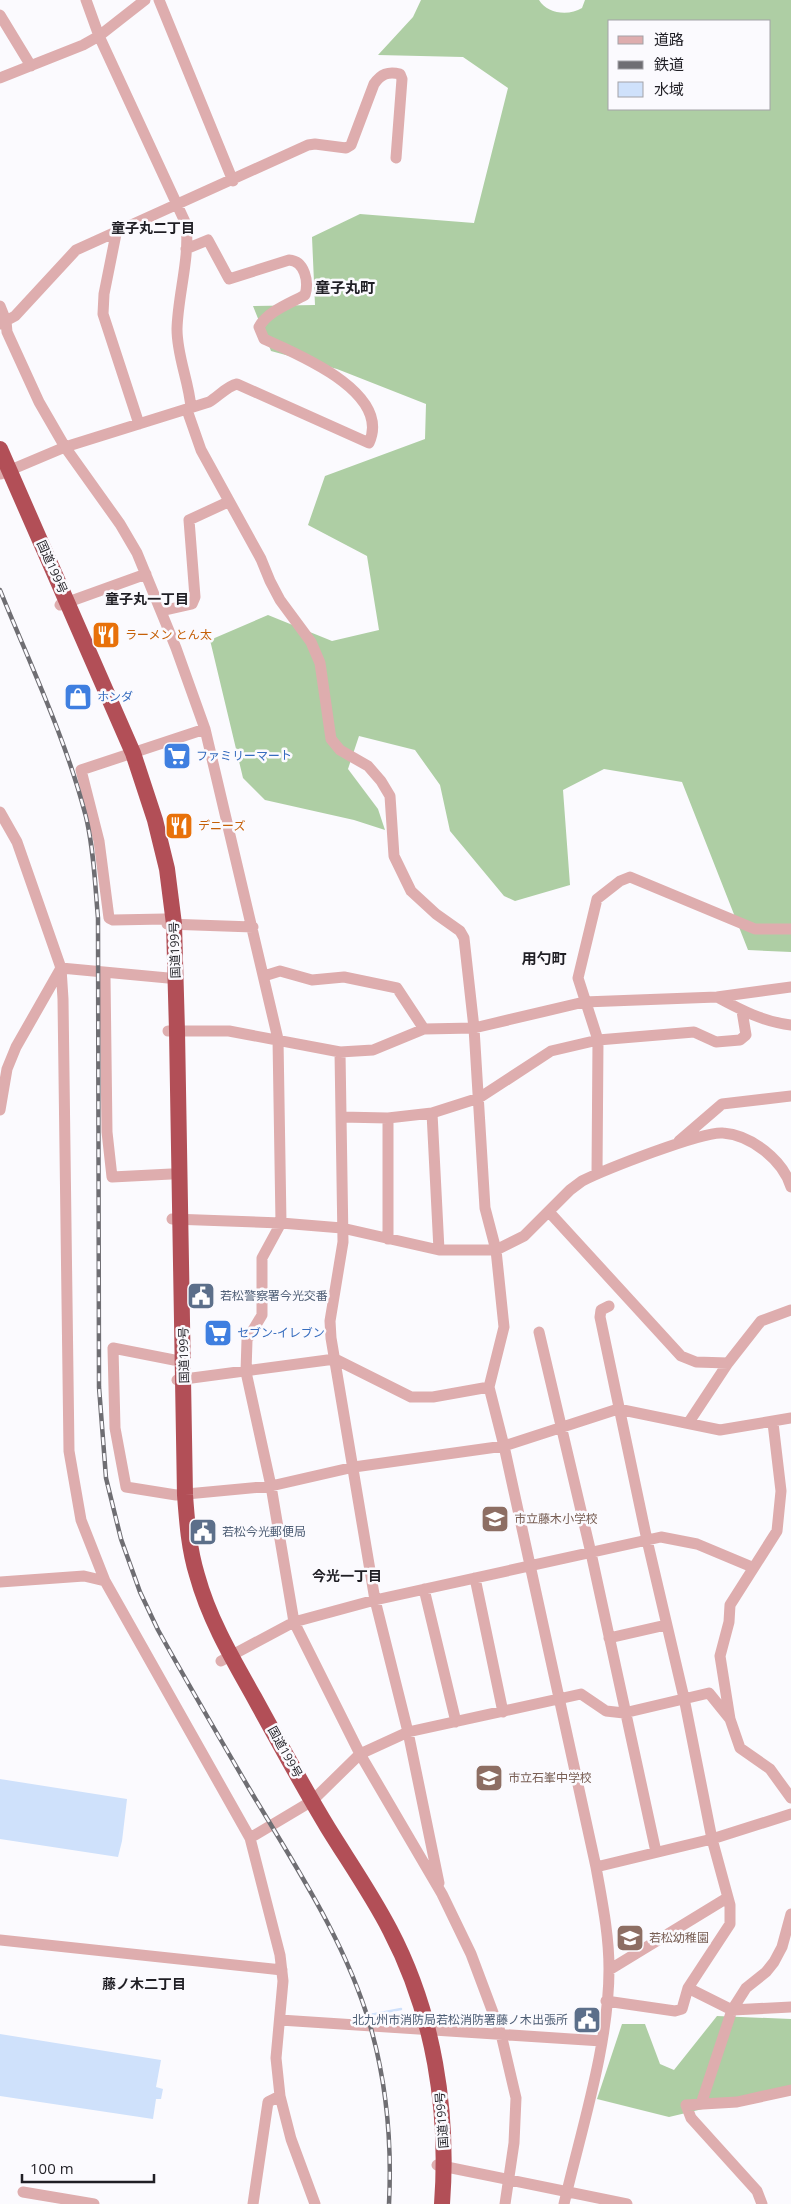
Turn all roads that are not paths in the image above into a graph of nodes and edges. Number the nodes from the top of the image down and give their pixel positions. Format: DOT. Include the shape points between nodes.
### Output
graph roads {
  1 [pos="86,0"];
  2 [pos="145,0"];
  3 [pos="159,0"];
  4 [pos="0,16"];
  5 [pos="100,36"];
  6 [pos="31,66"];
  7 [pos="0,78"];
  8 [pos="396,158"];
  9 [pos="233,180"];
  10 [pos="178,206"];
  11 [pos="116,234"];
  12 [pos="186,249"];
  13 [pos="0,306"];
  14 [pos="3,322"];
  15 [pos="189,409"];
  16 [pos="139,424"];
  17 [pos="65,447"];
  18 [pos="0,449"];
  19 [pos="3,472"];
  20 [pos="228,502"];
  21 [pos="146,574"];
  22 [pos="63,604"];
  23 [pos="161,611"];
  24 [pos="205,729"];
  25 [pos="129,755"];
  26 [pos="0,812"];
  27 [pos="168,923"];
  28 [pos="253,927"];
  29 [pos="791,929"];
  30 [pos="61,968"];
  31 [pos="107,973"];
  32 [pos="264,976"];
  33 [pos="168,978"];
  34 [pos="791,987"];
  35 [pos="717,997"];
  36 [pos="584,1002"];
  37 [pos="742,1011"];
  38 [pos="791,1025"];
  39 [pos="474,1028"];
  40 [pos="424,1029"];
  41 [pos="173,1031"];
  42 [pos="278,1039"];
  43 [pos="598,1040"];
  44 [pos="340,1052"];
  45 [pos="791,1096"];
  46 [pos="479,1098"];
  47 [pos="0,1110"];
  48 [pos="432,1113"];
  49 [pos="341,1117"];
  50 [pos="388,1118"];
  51 [pos="674,1146"];
  52 [pos="597,1173"];
  53 [pos="171,1174"];
  54 [pos="791,1187"];
  55 [pos="550,1213"];
  56 [pos="176,1219"];
  57 [pos="281,1223"];
  58 [pos="342,1228"];
  59 [pos="388,1239"];
  60 [pos="438,1250"];
  61 [pos="496,1250"];
  62 [pos="609,1306"];
  63 [pos="791,1310"];
  64 [pos="539,1332"];
  65 [pos="335,1359"];
  66 [pos="174,1360"];
  67 [pos="728,1364"];
  68 [pos="246,1372"];
  69 [pos="180,1379"];
  70 [pos="489,1387"];
  71 [pos="618,1409"];
  72 [pos="791,1418"];
  73 [pos="689,1422"];
  74 [pos="773,1423"];
  75 [pos="560,1427"];
  76 [pos="504,1446"];
  77 [pos="354,1467"];
  78 [pos="271,1486"];
  79 [pos="180,1495"];
  80 [pos="647,1540"];
  81 [pos="590,1552"];
  82 [pos="531,1566"];
  83 [pos="752,1567"];
  84 [pos="475,1578"];
  85 [pos="105,1581"];
  86 [pos="0,1582"];
  87 [pos="424,1589"];
  88 [pos="375,1600"];
  89 [pos="294,1622"];
  90 [pos="666,1625"];
  91 [pos="609,1638"];
  92 [pos="226,1658"];
  93 [pos="684,1698"];
  94 [pos="559,1700"];
  95 [pos="503,1712"];
  96 [pos="624,1713"];
  97 [pos="730,1719"];
  98 [pos="456,1722"];
  99 [pos="408,1732"];
  100 [pos="360,1754"];
  101 [pos="791,1798"];
  102 [pos="308,1804"];
  103 [pos="791,1814"];
  104 [pos="250,1838"];
  105 [pos="712,1838"];
  106 [pos="656,1852"];
  107 [pos="596,1867"];
  108 [pos="442,1894"];
  109 [pos="727,1898"];
  110 [pos="791,1914"];
  111 [pos="0,1940"];
  112 [pos="282,1970"];
  113 [pos="609,1970"];
  114 [pos="688,1988"];
  115 [pos="606,2002"];
  116 [pos="791,2007"];
  117 [pos="732,2010"];
  118 [pos="280,2020"];
  119 [pos="422,2029"];
  120 [pos="501,2034"];
  121 [pos="602,2041"];
  122 [pos="791,2090"];
  123 [pos="280,2096"];
  124 [pos="701,2104"];
  125 [pos="441,2166"];
  126 [pos="510,2179"];
  127 [pos="568,2191"];
  128 [pos="23,2192"];
  129 [pos="94,2204"];
  130 [pos="253,2204"];
  131 [pos="315,2204"];
  132 [pos="433,2204"];
  133 [pos="442,2204"];
  134 [pos="505,2204"];
  135 [pos="564,2204"];
  136 [pos="627,2204"];
  137 [pos="762,2204"];
  1 -- 5 [label="street"];
  2 -- 5 [label="street"];
  3 -- 9 [label="street"];
  4 -- 6 [label="street"];
  5 -- 6 [label="street"];
  5 -- 10 [label="street"];
  6 -- 7 [label="street"];
  8 -- 9 [label="street" via="402,79 400,74 390,72 379,77 374,84 351,145 346,148 308,146"];
  9 -- 10 [label="street"];
  10 -- 11 [label="street"];
  10 -- 12 [label="street" via="186,224"];
  11 -- 14 [label="street" via="76,250 15,316"];
  11 -- 16 [label="street" via="103,314"];
  12 -- 15 [label="street" via="177,327 178,353 190,395"];
  12 -- 15 [label="street" via="208,240 229,279 290,260 301,265 306,280 305,295 270,314 262,321 259,331 264,339 320,365 346,382 360,398 373,424 369,443 236,384 209,402"];
  13 -- 14 [label="street"];
  14 -- 17 [label="street" via="39,402"];
  15 -- 16 [label="street"];
  15 -- 20 [label="street" via="201,450"];
  16 -- 17 [label="street"];
  17 -- 19 [label="street"];
  17 -- 21 [label="street" via="120,524"];
  18 -- 19 [label="highway, 国道199号"];
  19 -- 22 [label="highway, 国道199号"];
  20 -- 23 [label="street" via="189,520 192,604"];
  20 -- 39 [label="street" via="280,600 311,642 320,664 331,739 340,750 368,766 390,796 394,856 410,892 463,934"];
  21 -- 22 [label="street"];
  21 -- 23 [label="street"];
  22 -- 25 [label="highway, 国道199号"];
  23 -- 24 [label="street"];
  24 -- 25 [label="street"];
  24 -- 28 [label="street"];
  25 -- 27 [label="highway, 国道199号" via="150,830"];
  25 -- 27 [label="street" via="82,770 99,840 109,918"];
  26 -- 30 [label="street" via="17,842"];
  27 -- 28 [label="street"];
  27 -- 33 [label="highway, 国道199号"];
  27 -- 41 [label="highway, 国道199号"];
  28 -- 32 [label="street"];
  29 -- 36 [label="street" via="755,929 630,877 597,899 594,907 578,978"];
  30 -- 31 [label="street"];
  30 -- 47 [label="street" via="16,1047 7,1069"];
  30 -- 85 [label="street" via="68,1451 81,1520"];
  31 -- 33 [label="street"];
  31 -- 53 [label="street" via="107,1132 112,1177"];
  32 -- 40 [label="street" via="280,971 312,980 344,977 398,988"];
  32 -- 42 [label="street"];
  33 -- 41 [label="highway, 国道199号"];
  34 -- 35 [label="street"];
  35 -- 36 [label="street"];
  35 -- 37 [label="street"];
  36 -- 39 [label="street"];
  36 -- 43 [label="street"];
  37 -- 38 [label="street"];
  37 -- 43 [label="street" via="746,1035 740,1040 716,1042 694,1032"];
  39 -- 40 [label="street"];
  39 -- 46 [label="street"];
  40 -- 44 [label="street" via="373,1050"];
  41 -- 42 [label="street" via="229,1031"];
  41 -- 53 [label="highway, 国道199号"];
  41 -- 56 [label="highway, 国道199号"];
  42 -- 44 [label="street"];
  42 -- 57 [label="street"];
  43 -- 46 [label="street" via="551,1051"];
  43 -- 52 [label="street"];
  44 -- 49 [label="street"];
  45 -- 51 [label="street" via="722,1104"];
  46 -- 48 [label="street"];
  46 -- 61 [label="street" via="485,1208"];
  48 -- 50 [label="street"];
  48 -- 60 [label="street"];
  49 -- 50 [label="street"];
  49 -- 58 [label="street"];
  50 -- 59 [label="street"];
  51 -- 52 [label="street"];
  51 -- 54 [label="street" via="722,1133 748,1141 770,1154"];
  52 -- 55 [label="street" via="570,1190"];
  53 -- 56 [label="highway, 国道199号"];
  55 -- 61 [label="street" via="524,1236"];
  55 -- 67 [label="street" via="682,1356 696,1362"];
  56 -- 57 [label="street"];
  56 -- 66 [label="highway, 国道199号"];
  56 -- 69 [label="highway, 国道199号"];
  57 -- 58 [label="street"];
  57 -- 68 [label="street" via="262,1258 262,1315 246,1340"];
  58 -- 59 [label="street"];
  58 -- 65 [label="street" via="343,1242 330,1321"];
  59 -- 60 [label="street"];
  60 -- 61 [label="street"];
  61 -- 70 [label="street" via="504,1326"];
  62 -- 71 [label="street" via="601,1310 600,1316"];
  63 -- 67 [label="street" via="761,1321"];
  64 -- 75 [label="street"];
  65 -- 68 [label="street"];
  65 -- 70 [label="street" via="411,1397 433,1397"];
  65 -- 77 [label="street"];
  66 -- 69 [label="highway, 国道199号"];
  66 -- 79 [label="street" via="112,1348 115,1428 126,1486"];
  67 -- 73 [label="street"];
  68 -- 69 [label="street"];
  68 -- 78 [label="street"];
  69 -- 79 [label="highway, 国道199号"];
  70 -- 76 [label="street"];
  71 -- 73 [label="street"];
  71 -- 75 [label="street"];
  71 -- 80 [label="street"];
  72 -- 74 [label="street"];
  73 -- 74 [label="street" via="720,1430"];
  74 -- 83 [label="street" via="781,1491 779,1520 777,1532"];
  75 -- 76 [label="street"];
  75 -- 81 [label="street"];
  76 -- 77 [label="street"];
  76 -- 82 [label="street"];
  77 -- 78 [label="street"];
  77 -- 88 [label="street"];
  78 -- 79 [label="street"];
  78 -- 89 [label="street"];
  79 -- 92 [label="highway, 国道199号" via="179,1548 187,1579 206,1631"];
  80 -- 81 [label="street"];
  80 -- 83 [label="street" via="660,1537 686,1541"];
  80 -- 90 [label="street"];
  81 -- 82 [label="street"];
  81 -- 91 [label="street"];
  82 -- 84 [label="street"];
  82 -- 94 [label="street"];
  83 -- 97 [label="street" via="730,1605 720,1656"];
  84 -- 87 [label="street"];
  84 -- 95 [label="street"];
  85 -- 86 [label="street" via="84,1576"];
  85 -- 104 [label="street"];
  87 -- 88 [label="street"];
  87 -- 98 [label="street"];
  88 -- 89 [label="street"];
  88 -- 99 [label="street"];
  89 -- 92 [label="street"];
  89 -- 100 [label="street"];
  90 -- 91 [label="street"];
  90 -- 93 [label="street"];
  91 -- 96 [label="street"];
  92 -- 102 [label="highway, 国道199号"];
  93 -- 96 [label="street"];
  93 -- 97 [label="street" via="709,1693"];
  93 -- 105 [label="street"];
  94 -- 95 [label="street"];
  94 -- 96 [label="street" via="581,1694 606,1711"];
  94 -- 107 [label="street"];
  95 -- 98 [label="street"];
  96 -- 106 [label="street"];
  97 -- 101 [label="street" via="740,1748 770,1769"];
  98 -- 99 [label="street"];
  99 -- 100 [label="street"];
  99 -- 108 [label="street"];
  100 -- 102 [label="street"];
  100 -- 108 [label="street"];
  102 -- 104 [label="street"];
  102 -- 119 [label="highway, 国道199号" via="382,1936"];
  103 -- 105 [label="street"];
  104 -- 112 [label="street"];
  105 -- 106 [label="street"];
  105 -- 109 [label="street"];
  106 -- 107 [label="street"];
  107 -- 113 [label="street" via="607,1925"];
  108 -- 120 [label="street" via="471,1954"];
  109 -- 113 [label="street"];
  109 -- 114 [label="street" via="730,1924"];
  110 -- 117 [label="street" via="782,1947 774,1962 746,1988"];
  111 -- 112 [label="street"];
  112 -- 118 [label="street"];
  113 -- 115 [label="street"];
  114 -- 115 [label="street" via="682,2009 675,2012"];
  114 -- 117 [label="street"];
  115 -- 121 [label="street"];
  116 -- 117 [label="street"];
  117 -- 124 [label="street"];
  118 -- 119 [label="street"];
  118 -- 123 [label="street" via="276,2058"];
  119 -- 120 [label="street"];
  119 -- 125 [label="highway, 国道199号"];
  120 -- 121 [label="street"];
  120 -- 126 [label="street" via="516,2098"];
  121 -- 127 [label="street"];
  122 -- 124 [label="street" via="737,2102"];
  123 -- 130 [label="street" via="268,2102"];
  123 -- 131 [label="street" via="291,2139"];
  124 -- 137 [label="street" via="686,2105 691,2118 757,2191"];
  125 -- 126 [label="street"];
  125 -- 132 [label="highway, 国道199号"];
  125 -- 133 [label="highway, 国道199号"];
  126 -- 127 [label="street"];
  126 -- 134 [label="street"];
  127 -- 135 [label="street"];
  127 -- 136 [label="street"];
  128 -- 129 [label="street"];
}
